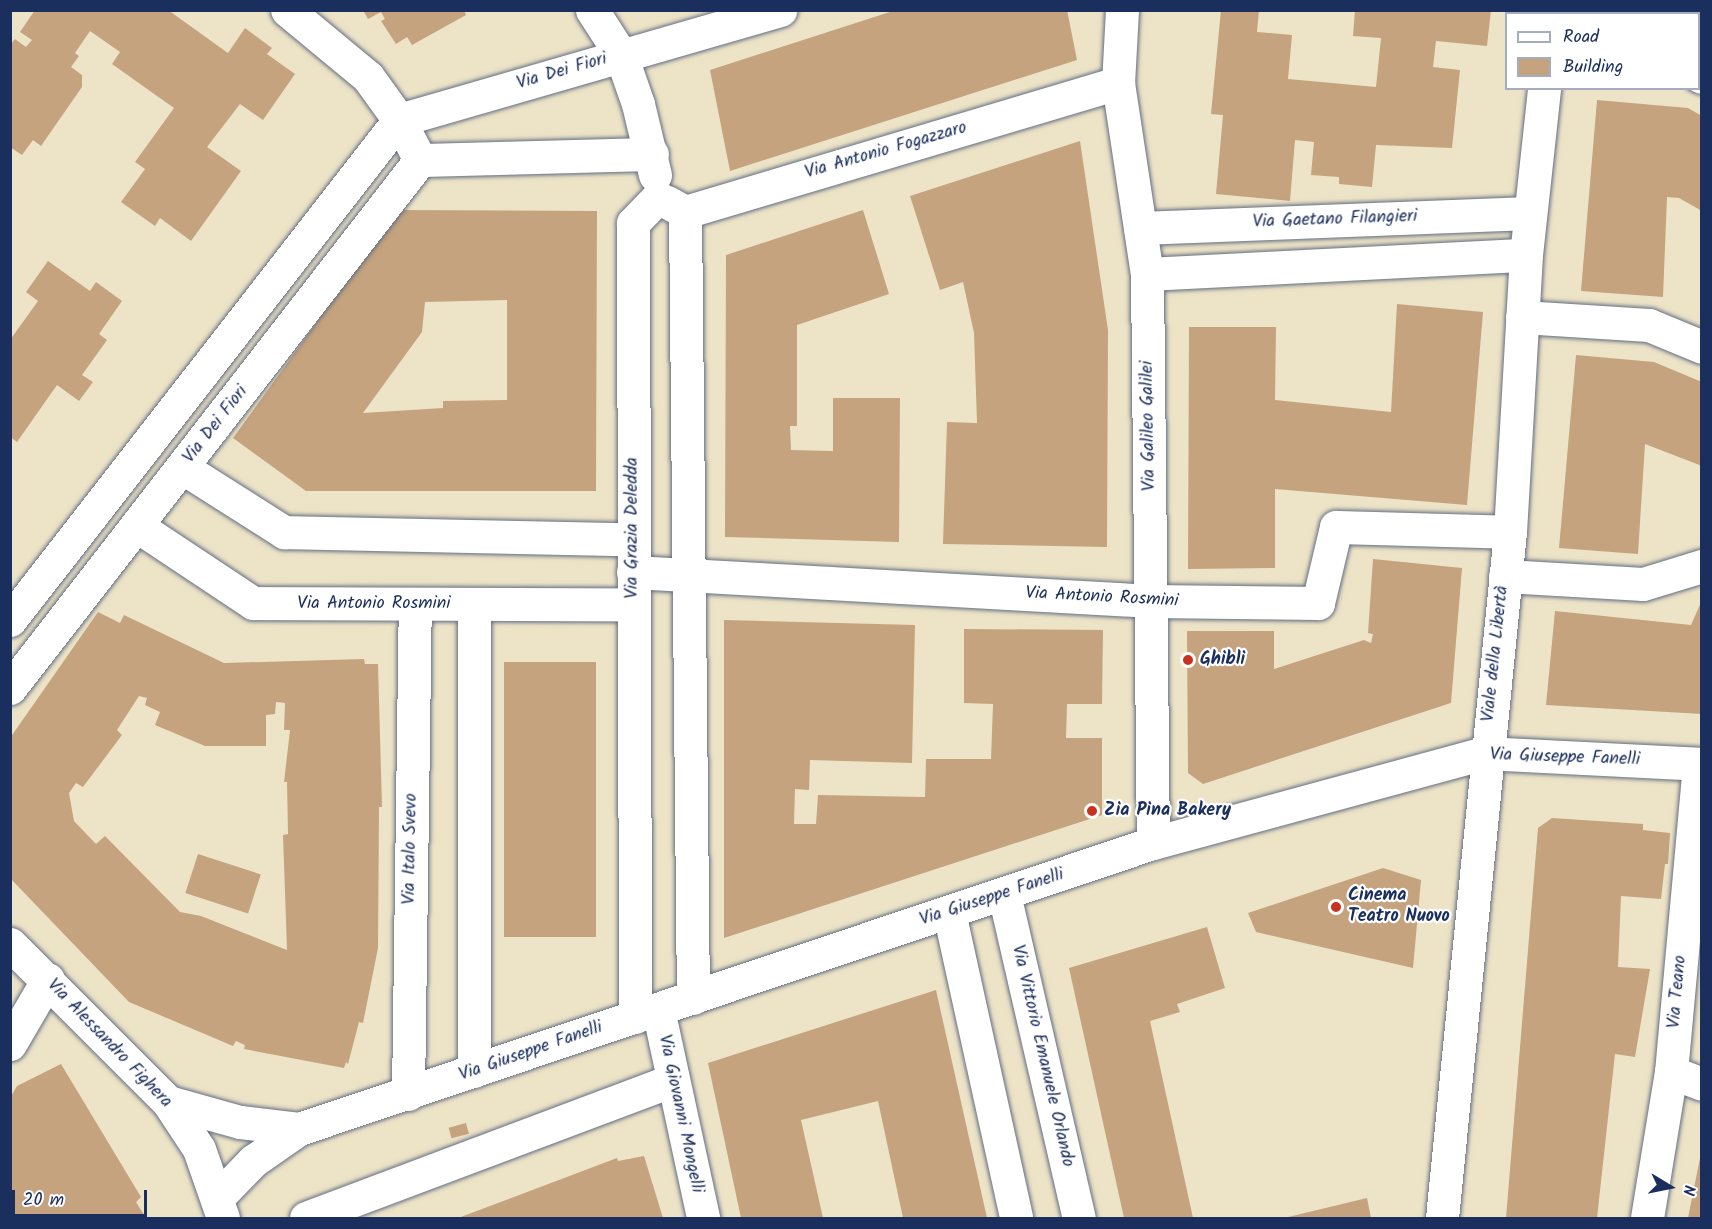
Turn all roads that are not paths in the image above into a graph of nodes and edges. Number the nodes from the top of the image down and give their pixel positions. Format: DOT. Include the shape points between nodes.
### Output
graph roads {
  1 [pos="287,10"];
  2 [pos="592,10"];
  3 [pos="780,10"];
  4 [pos="1122,10"];
  5 [pos="621,55"];
  6 [pos="1118,83"];
  7 [pos="1544,90"];
  8 [pos="399,120"];
  9 [pos="652,154"];
  10 [pos="420,160"];
  11 [pos="671,205"];
  12 [pos="1530,213"];
  13 [pos="1140,228"];
  14 [pos="1526,255"];
  15 [pos="1147,274"];
  16 [pos="1522,317"];
  17 [pos="1701,348"];
  18 [pos="183,468"];
  19 [pos="137,525"];
  20 [pos="1510,532"];
  21 [pos="632,539"];
  22 [pos="1701,566"];
  23 [pos="633,572"];
  24 [pos="689,574"];
  25 [pos="1505,576"];
  26 [pos="1151,602"];
  27 [pos="415,604"];
  28 [pos="474,604"];
  29 [pos="634,604"];
  30 [pos="10,620"];
  31 [pos="10,688"];
  32 [pos="1485,753"];
  33 [pos="1700,764"];
  34 [pos="1153,843"];
  35 [pos="1004,894"];
  36 [pos="949,912"];
  37 [pos="10,944"];
  38 [pos="48,979"];
  39 [pos="693,998"];
  40 [pos="647,1013"];
  41 [pos="10,1044"];
  42 [pos="474,1071"];
  43 [pos="1671,1072"];
  44 [pos="673,1080"];
  45 [pos="1701,1084"];
  46 [pos="408,1094"];
  47 [pos="168,1102"];
  48 [pos="299,1129"];
  49 [pos="220,1208"];
  50 [pos="306,1218"];
  51 [pos="703,1218"];
  52 [pos="1016,1218"];
  53 [pos="1079,1218"];
  54 [pos="1442,1218"];
  55 [pos="1647,1218"];
  1 -- 8 [label="street" via="368,77"];
  2 -- 5 [label="street"];
  3 -- 5 [label="street, Via Dei Fiori"];
  4 -- 6 [label="street, Via Galileo Galilei"];
  5 -- 8 [label="street, Via Dei Fiori"];
  5 -- 9 [label="street"];
  6 -- 11 [label="street, Via Antonio Fogazzaro"];
  6 -- 13 [label="street, Via Galileo Galilei"];
  7 -- 12 [label="street, Viale della Libertà"];
  8 -- 10 [label="street"];
  8 -- 30 [label="street"];
  9 -- 10 [label="street"];
  9 -- 11 [label="street"];
  10 -- 18 [label="street, Via Dei Fiori"];
  11 -- 21 [label="street, Via Grazia Deledda" via="633,223"];
  11 -- 24 [label="street"];
  12 -- 13 [label="street, Via Gaetano Filangieri"];
  12 -- 14 [label="street, Viale della Libertà"];
  13 -- 15 [label="street, Via Galileo Galilei"];
  14 -- 15 [label="street"];
  14 -- 16 [label="street, Viale della Libertà"];
  15 -- 26 [label="street, Via Galileo Galilei"];
  16 -- 17 [label="street" via="1649,325"];
  16 -- 20 [label="street, Viale della Libertà"];
  18 -- 19 [label="street, Via Dei Fiori"];
  18 -- 21 [label="street" via="284,532"];
  19 -- 27 [label="street, Via Antonio Rosmini" via="253,603"];
  19 -- 31 [label="street, Via Dei Fiori"];
  20 -- 25 [label="street, Viale della Libertà"];
  20 -- 26 [label="street, Via Antonio Rosmini" via="1336,527 1318,603"];
  21 -- 23 [label="street, Via Grazia Deledda"];
  22 -- 25 [label="street" via="1643,584"];
  23 -- 24 [label="street, Via Antonio Rosmini"];
  23 -- 29 [label="street, Via Grazia Deledda"];
  24 -- 26 [label="street, Via Antonio Rosmini"];
  24 -- 39 [label="street"];
  25 -- 32 [label="street, Viale della Libertà"];
  26 -- 34 [label="street, Via Galileo Galilei"];
  27 -- 28 [label="street, Via Antonio Rosmini"];
  27 -- 46 [label="street, Via Italo Svevo"];
  28 -- 29 [label="street, Via Antonio Rosmini"];
  28 -- 42 [label="street"];
  29 -- 40 [label="street, Via Grazia Deledda"];
  32 -- 33 [label="street, Via Giuseppe Fanelli"];
  32 -- 34 [label="street, Via Giuseppe Fanelli"];
  32 -- 54 [label="street, Viale della Libertà"];
  33 -- 43 [label="street, Via Teano"];
  34 -- 35 [label="street, Via Giuseppe Fanelli"];
  35 -- 36 [label="street, Via Giuseppe Fanelli"];
  35 -- 53 [label="street, Via Vittorio Emanuele Orlando"];
  36 -- 39 [label="street, Via Giuseppe Fanelli"];
  36 -- 52 [label="street"];
  37 -- 38 [label="street, Via Alessandro Fighera"];
  38 -- 41 [label="street"];
  38 -- 47 [label="street, Via Alessandro Fighera"];
  39 -- 40 [label="street, Via Giuseppe Fanelli"];
  40 -- 42 [label="street, Via Giuseppe Fanelli"];
  40 -- 44 [label="street, Via Giovanni Mongelli"];
  42 -- 46 [label="street, Via Giuseppe Fanelli"];
  43 -- 45 [label="street"];
  43 -- 55 [label="street, Via Teano"];
  44 -- 50 [label="street"];
  44 -- 51 [label="street, Via Giovanni Mongelli"];
  46 -- 48 [label="street, Via Giuseppe Fanelli"];
  47 -- 48 [label="street" via="240,1122"];
  47 -- 49 [label="street, Via Alessandro Fighera" via="199,1149"];
  48 -- 49 [label="street" via="253,1161"];
}
